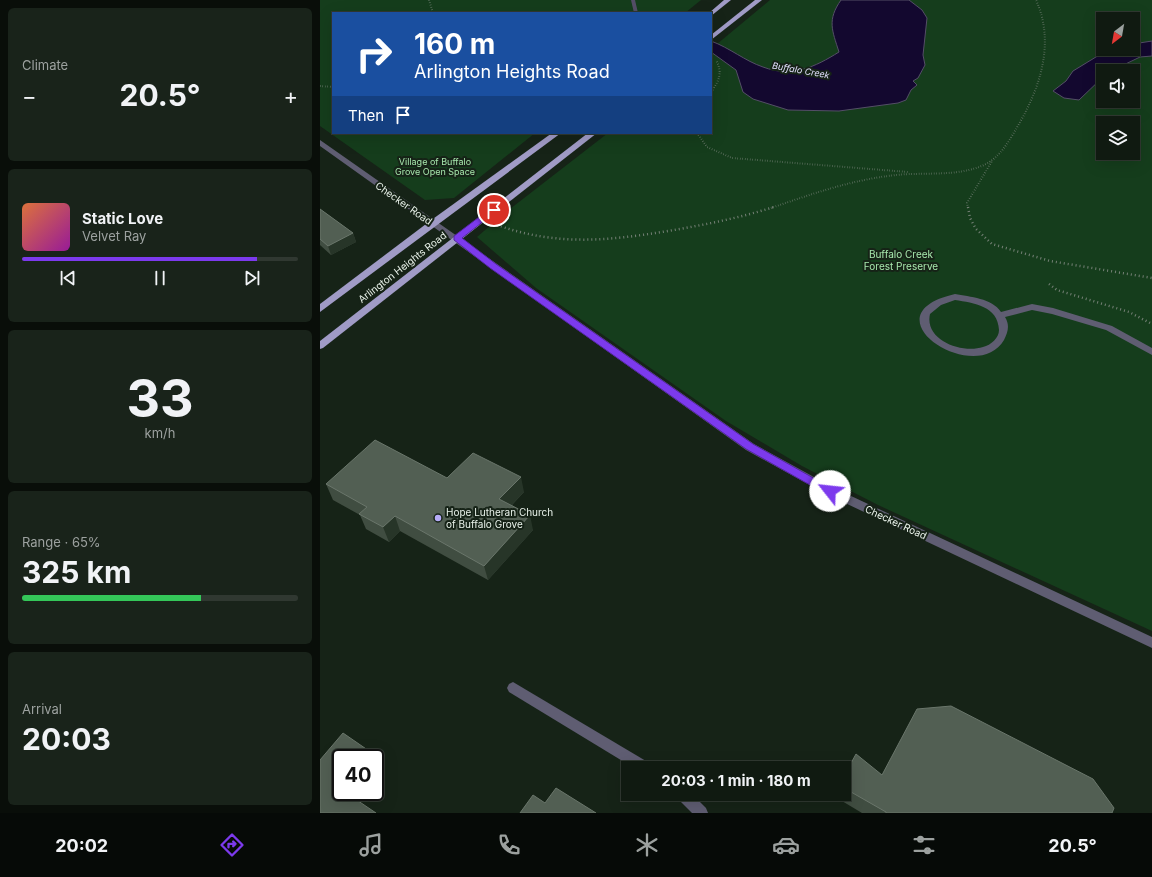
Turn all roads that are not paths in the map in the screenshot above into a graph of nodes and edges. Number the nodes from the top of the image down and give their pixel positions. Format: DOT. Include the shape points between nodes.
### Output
graph roads {
  1 [pos="728,0"];
  2 [pos="759,0"];
  3 [pos="712,13"];
  4 [pos="712,37"];
  5 [pos="557,134"];
  6 [pos="592,134"];
  7 [pos="320,142"];
  8 [pos="433,223"];
  9 [pos="457,238"];
  10 [pos="320,309"];
  11 [pos="1001,315"];
  12 [pos="320,346"];
  13 [pos="1152,352"];
  14 [pos="1152,643"];
  15 [pos="513,688"];
  16 [pos="634,761"];
  17 [pos="690,801"];
  18 [pos="701,813"];
  1 -- 3 [label="main road"];
  2 -- 4 [label="main road"];
  5 -- 8 [label="main road, Arlington Heights Road"];
  6 -- 9 [label="main road, Arlington Heights Road"];
  7 -- 8 [label="street, Checker Road"];
  8 -- 9 [label="street, Checker Road"];
  8 -- 10 [label="main road, Arlington Heights Road"];
  9 -- 12 [label="main road, Arlington Heights Road"];
  9 -- 14 [label="street, Checker Road" via="498,270 750,447 830,491"];
  11 -- 11 [label="street" via="981,301 956,297 933,304 924,319 932,337 942,344 965,351 977,351 988,349 1003,338 1005,323"];
  11 -- 13 [label="street" via="1032,307 1053,311 1109,328"];
  15 -- 16 [label="street"];
  17 -- 18 [label="street"];
}
